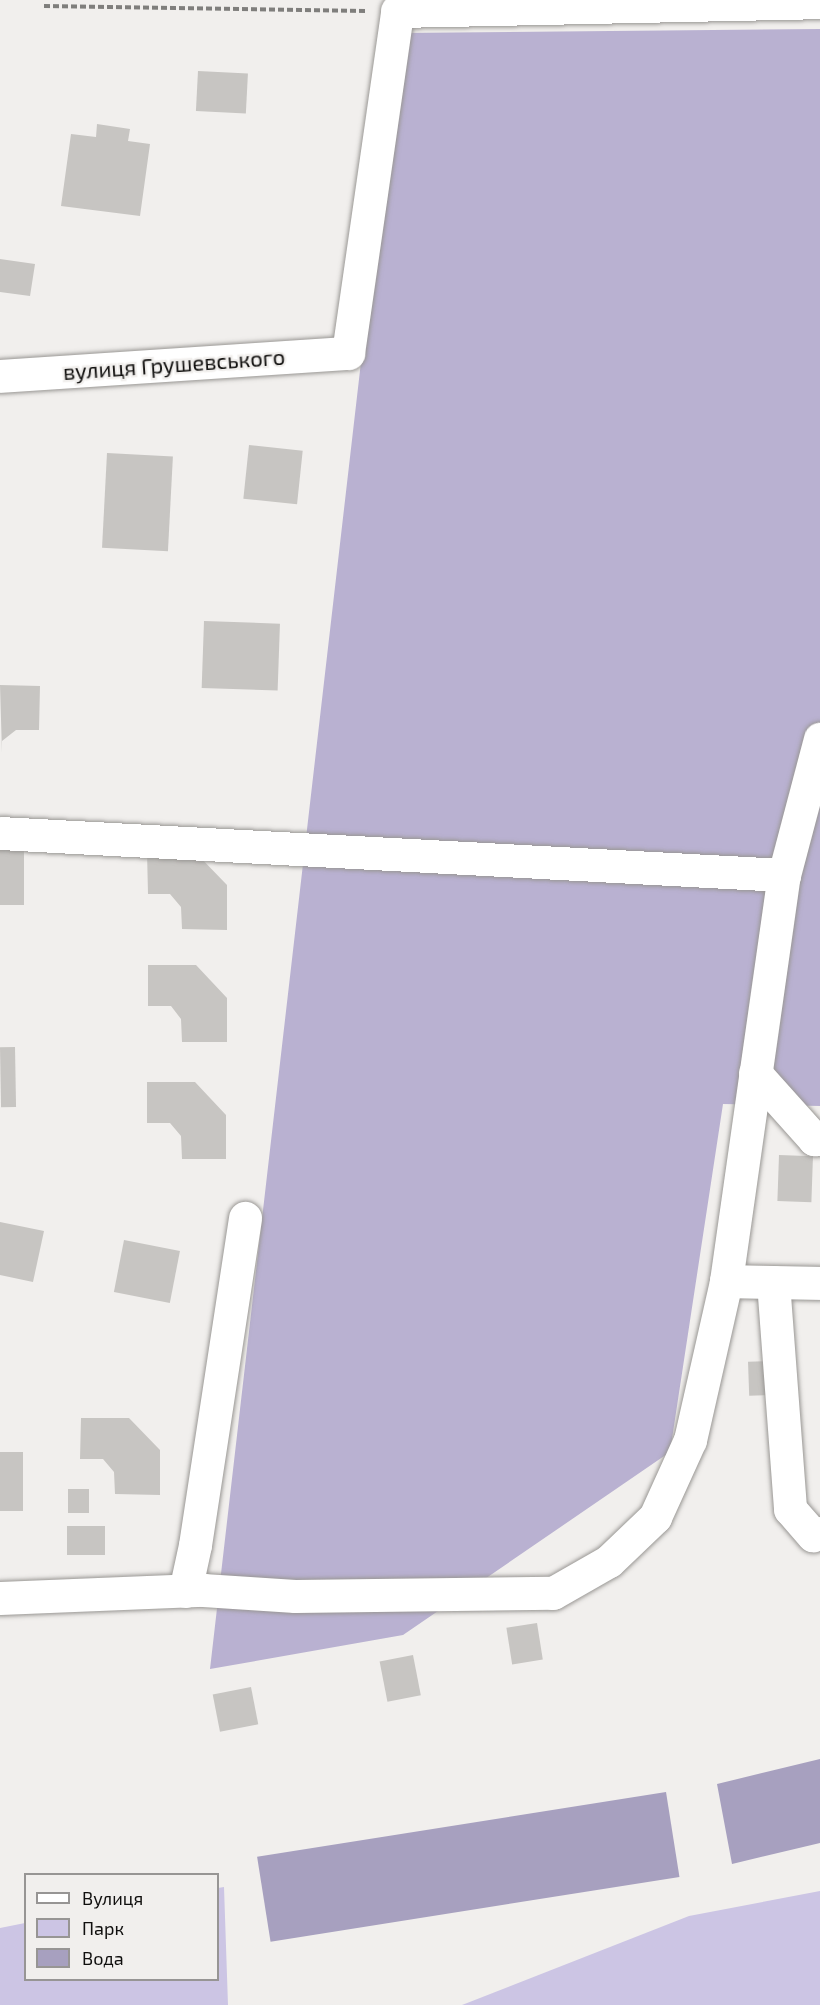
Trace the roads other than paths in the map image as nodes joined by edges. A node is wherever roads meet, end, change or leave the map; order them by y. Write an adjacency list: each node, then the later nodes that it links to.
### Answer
1 (820, 2): 2 (street, вулиця Грушевського)
2 (0, 376)
3 (820, 739): 5 (street)
4 (0, 833): 5 (street)
5 (784, 875): 6 (street)
6 (755, 1074): 7 (street); 9 (street)
7 (820, 1139)
8 (245, 1218): 13 (street)
9 (726, 1281): 10 (street); 13 (street)
10 (774, 1282): 11 (street); 12 (street)
11 (820, 1283)
12 (820, 1533)
13 (185, 1591): 14 (street)
14 (0, 1598)

